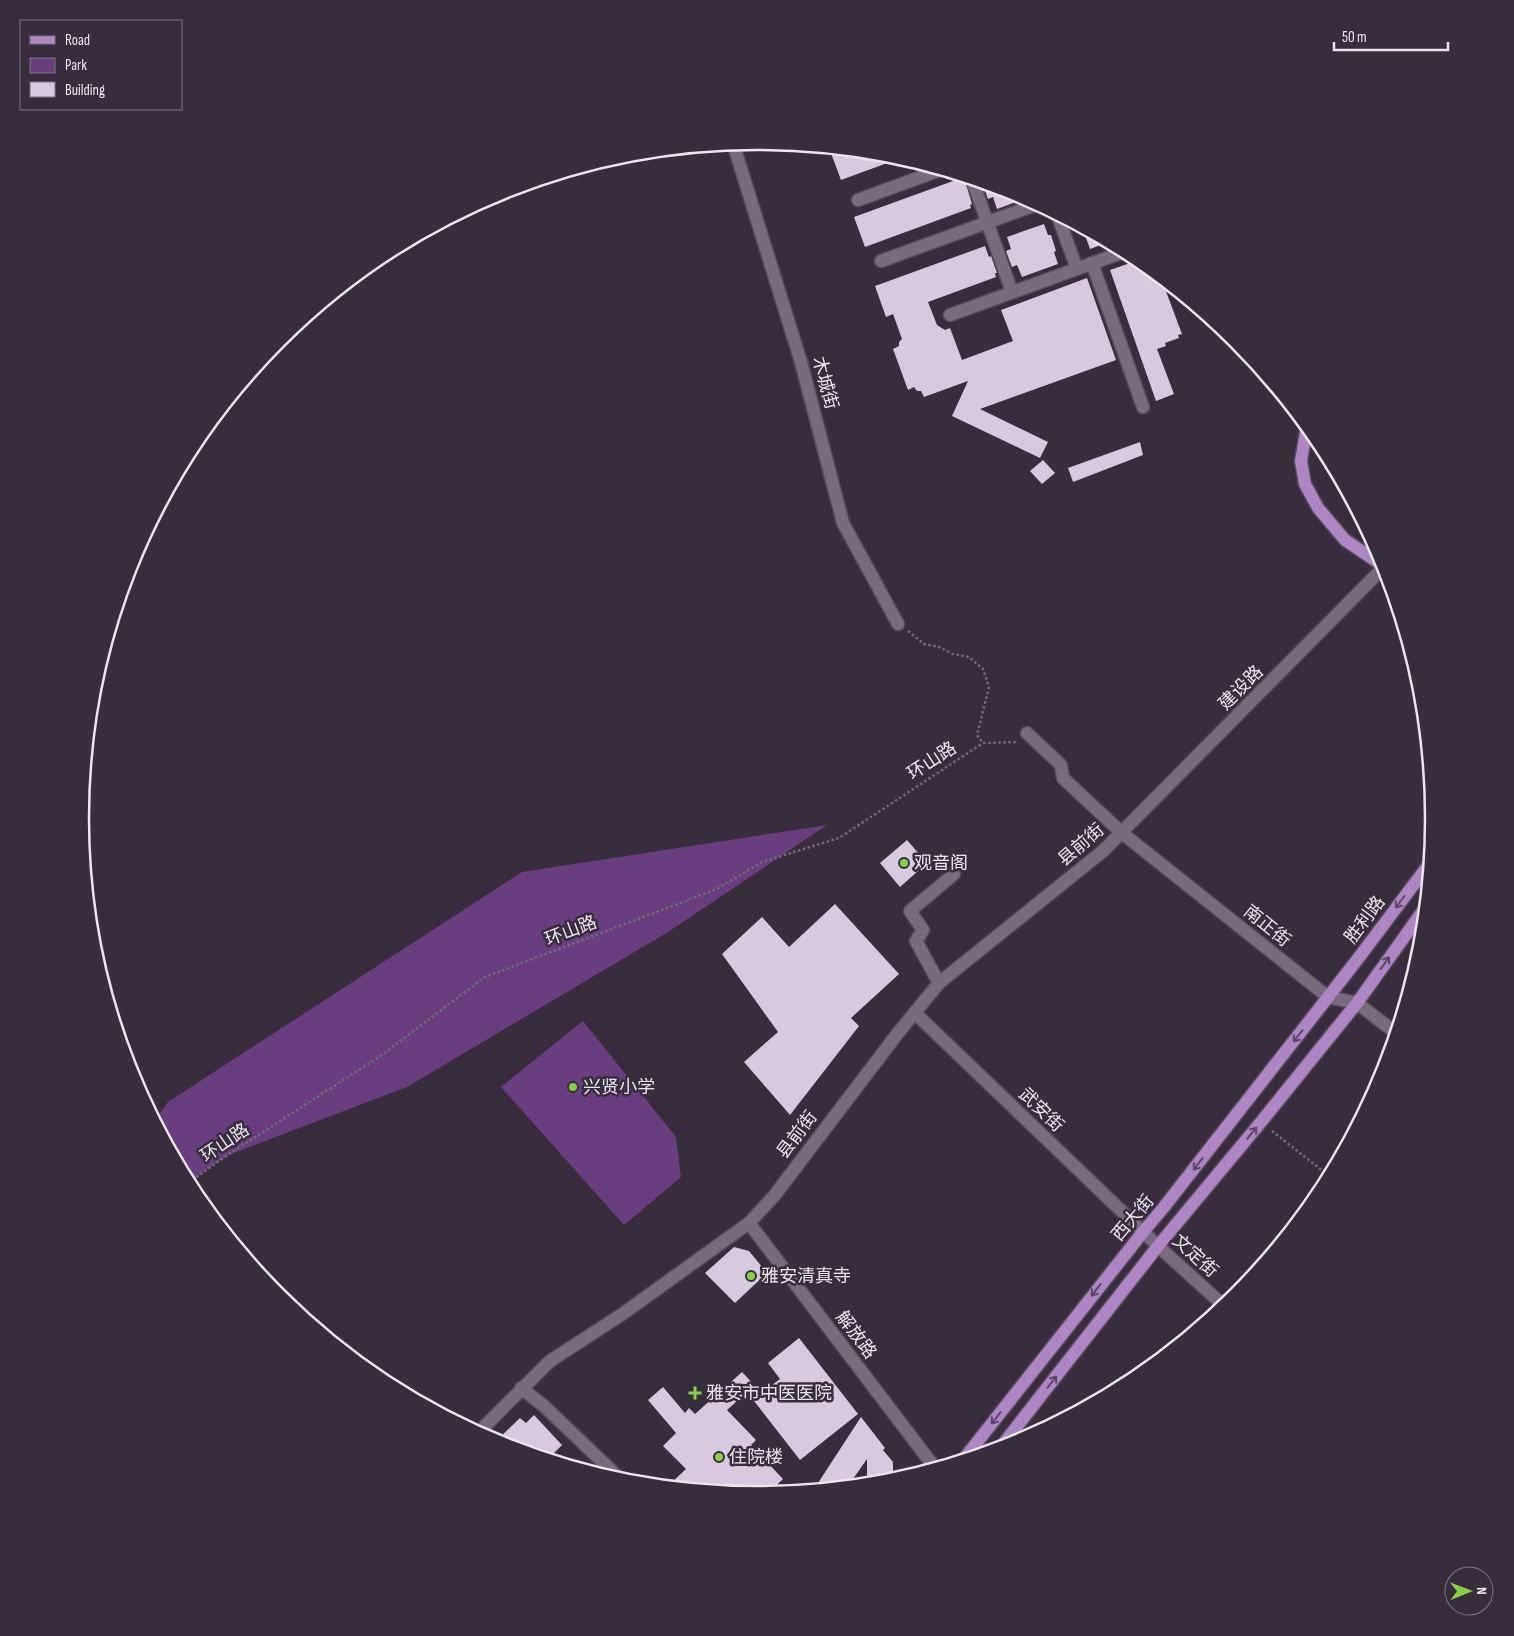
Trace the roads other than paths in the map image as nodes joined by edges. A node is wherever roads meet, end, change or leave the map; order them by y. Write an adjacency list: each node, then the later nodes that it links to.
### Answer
1 (735, 150): 18 (street, 木城街)
2 (931, 173): 4 (street)
3 (974, 186): 6 (street)
4 (858, 200)
5 (1028, 208): 6 (street)
6 (987, 222): 9 (street); 12 (street)
7 (1060, 223): 11 (street)
8 (1116, 255): 10 (street)
9 (881, 261)
10 (1092, 264): 11 (street); 14 (street)
11 (1077, 269): 12 (street)
12 (1012, 292): 13 (street)
13 (950, 315)
14 (1143, 407)
15 (1305, 436): 16 (main road)
16 (1372, 559)
17 (1379, 574): 20 (street, 建设路)
18 (898, 624)
19 (1024, 738): 20 (street, 南正街)
20 (1122, 833): 24 (street, 县前街); 25 (street, 南正街)
21 (1423, 872): 25 (main road, 胜利路, one-way to 25)
22 (954, 874): 24 (street)
23 (1417, 918): 26 (main road, one-way to 23)
24 (939, 983): 27 (street, 县前街)
25 (1328, 997): 26 (street, 南正街); 30 (main road, 西大街, one-way to 30)
26 (1357, 1003): 28 (street, 南正街); 31 (main road, 西大街, one-way to 26)
27 (915, 1013): 29 (street, 县前街); 30 (street, 武安街)
28 (1391, 1029)
29 (749, 1223): 33 (street, 县前街); 37 (street, 解放路)
30 (1143, 1232): 31 (street, 文定街); 36 (main road, 西大街, one-way to 36)
31 (1158, 1246): 32 (street, 文定街); 35 (main road, 西大街, one-way to 31)
32 (1219, 1301)
33 (522, 1388): 34 (street, 县前街); 38 (street)
34 (484, 1427)
35 (1009, 1437)
36 (970, 1452)
37 (931, 1463)
38 (609, 1469)

